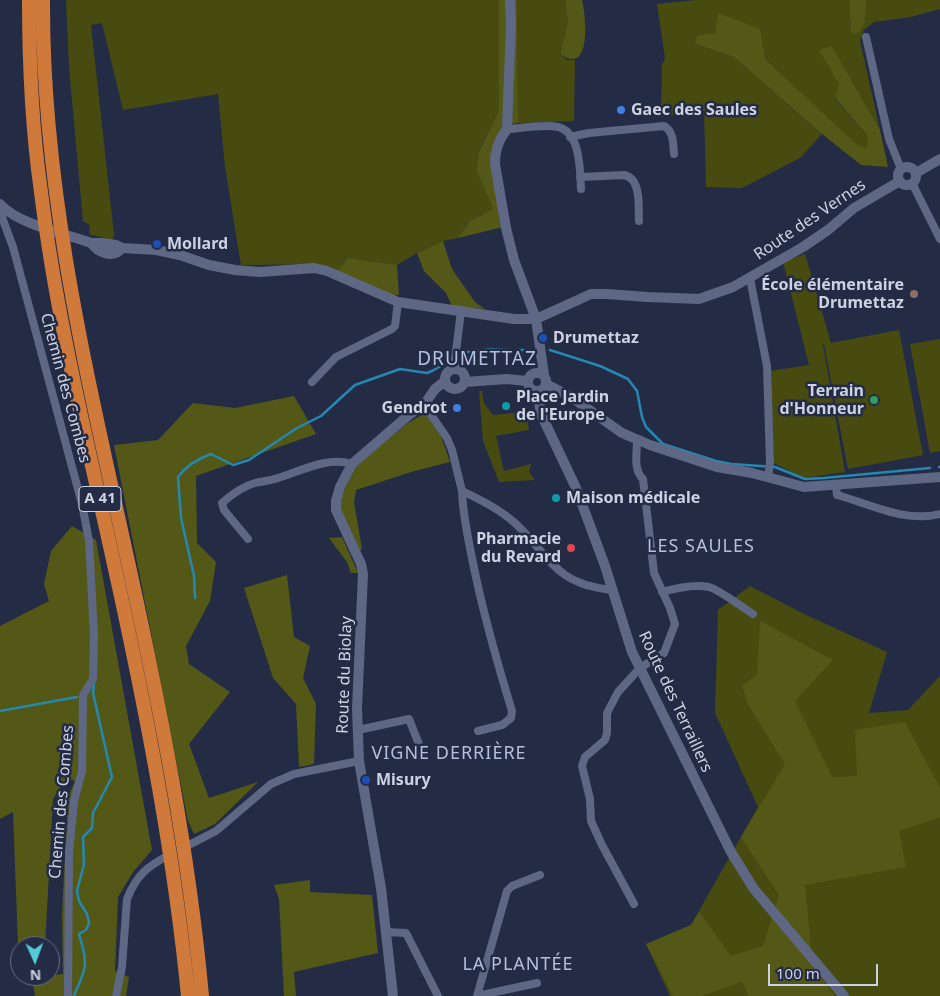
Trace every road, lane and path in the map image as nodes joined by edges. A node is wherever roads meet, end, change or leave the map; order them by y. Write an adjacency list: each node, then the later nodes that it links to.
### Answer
1 (29, 0): 50 (highway, A 41)
2 (43, 0): 51 (highway, A 41)
3 (510, 0): 5 (street)
4 (866, 37): 9 (street)
5 (507, 128): 6 (street); 21 (street, Route des Terraillers)
6 (570, 136): 7 (street); 11 (street)
7 (674, 154)
8 (940, 159): 10 (street)
9 (901, 168): 10 (street); 12 (street)
10 (916, 173): 13 (street)
11 (580, 177): 14 (street); 16 (street)
12 (900, 181): 13 (street); 18 (street, Route des Vernes)
13 (912, 183): 17 (street)
14 (581, 189)
15 (1, 205): 19 (street); 48 (street, Chemin des Combes)
16 (639, 222)
17 (940, 239)
18 (750, 278): 21 (street, Route des Vernes); 30 (street)
19 (398, 302): 20 (street); 24 (street)
20 (461, 311): 21 (street); 22 (street)
21 (536, 319): 25 (street, Route des Terraillers)
22 (454, 368): 23 (street); 26 (street)
23 (465, 380): 25 (street); 26 (street)
24 (312, 382)
25 (537, 383): 28 (street); 36 (street, Route des Terraillers)
26 (446, 384): 27 (street, Route du Biolay)
27 (427, 401): 29 (street, Route du Biolay); 33 (street)
28 (637, 440): 30 (street); 37 (street)
29 (352, 464): 35 (street); 40 (street, Route du Biolay)
30 (769, 470): 32 (street)
31 (940, 476): 32 (street)
32 (836, 485): 34 (street)
33 (462, 491): 36 (street); 41 (street)
34 (940, 514)
35 (248, 539)
36 (612, 590): 39 (street, Route des Terraillers)
37 (662, 592): 38 (street); 39 (street)
38 (753, 614)
39 (640, 668): 45 (street); 55 (street, Route des Terraillers)
40 (358, 730): 42 (street); 43 (street, Route du Biolay)
41 (478, 731)
42 (424, 757)
43 (359, 761): 46 (street, Route du Biolay); 49 (street)
44 (540, 875): 54 (street)
45 (634, 904)
46 (386, 932): 52 (street, Route du Biolay); 53 (street)
47 (537, 983): 54 (street)
48 (68, 996)
49 (116, 996)
50 (188, 996)
51 (202, 996)
52 (393, 996)
53 (438, 996)
54 (477, 996)
55 (844, 996)

